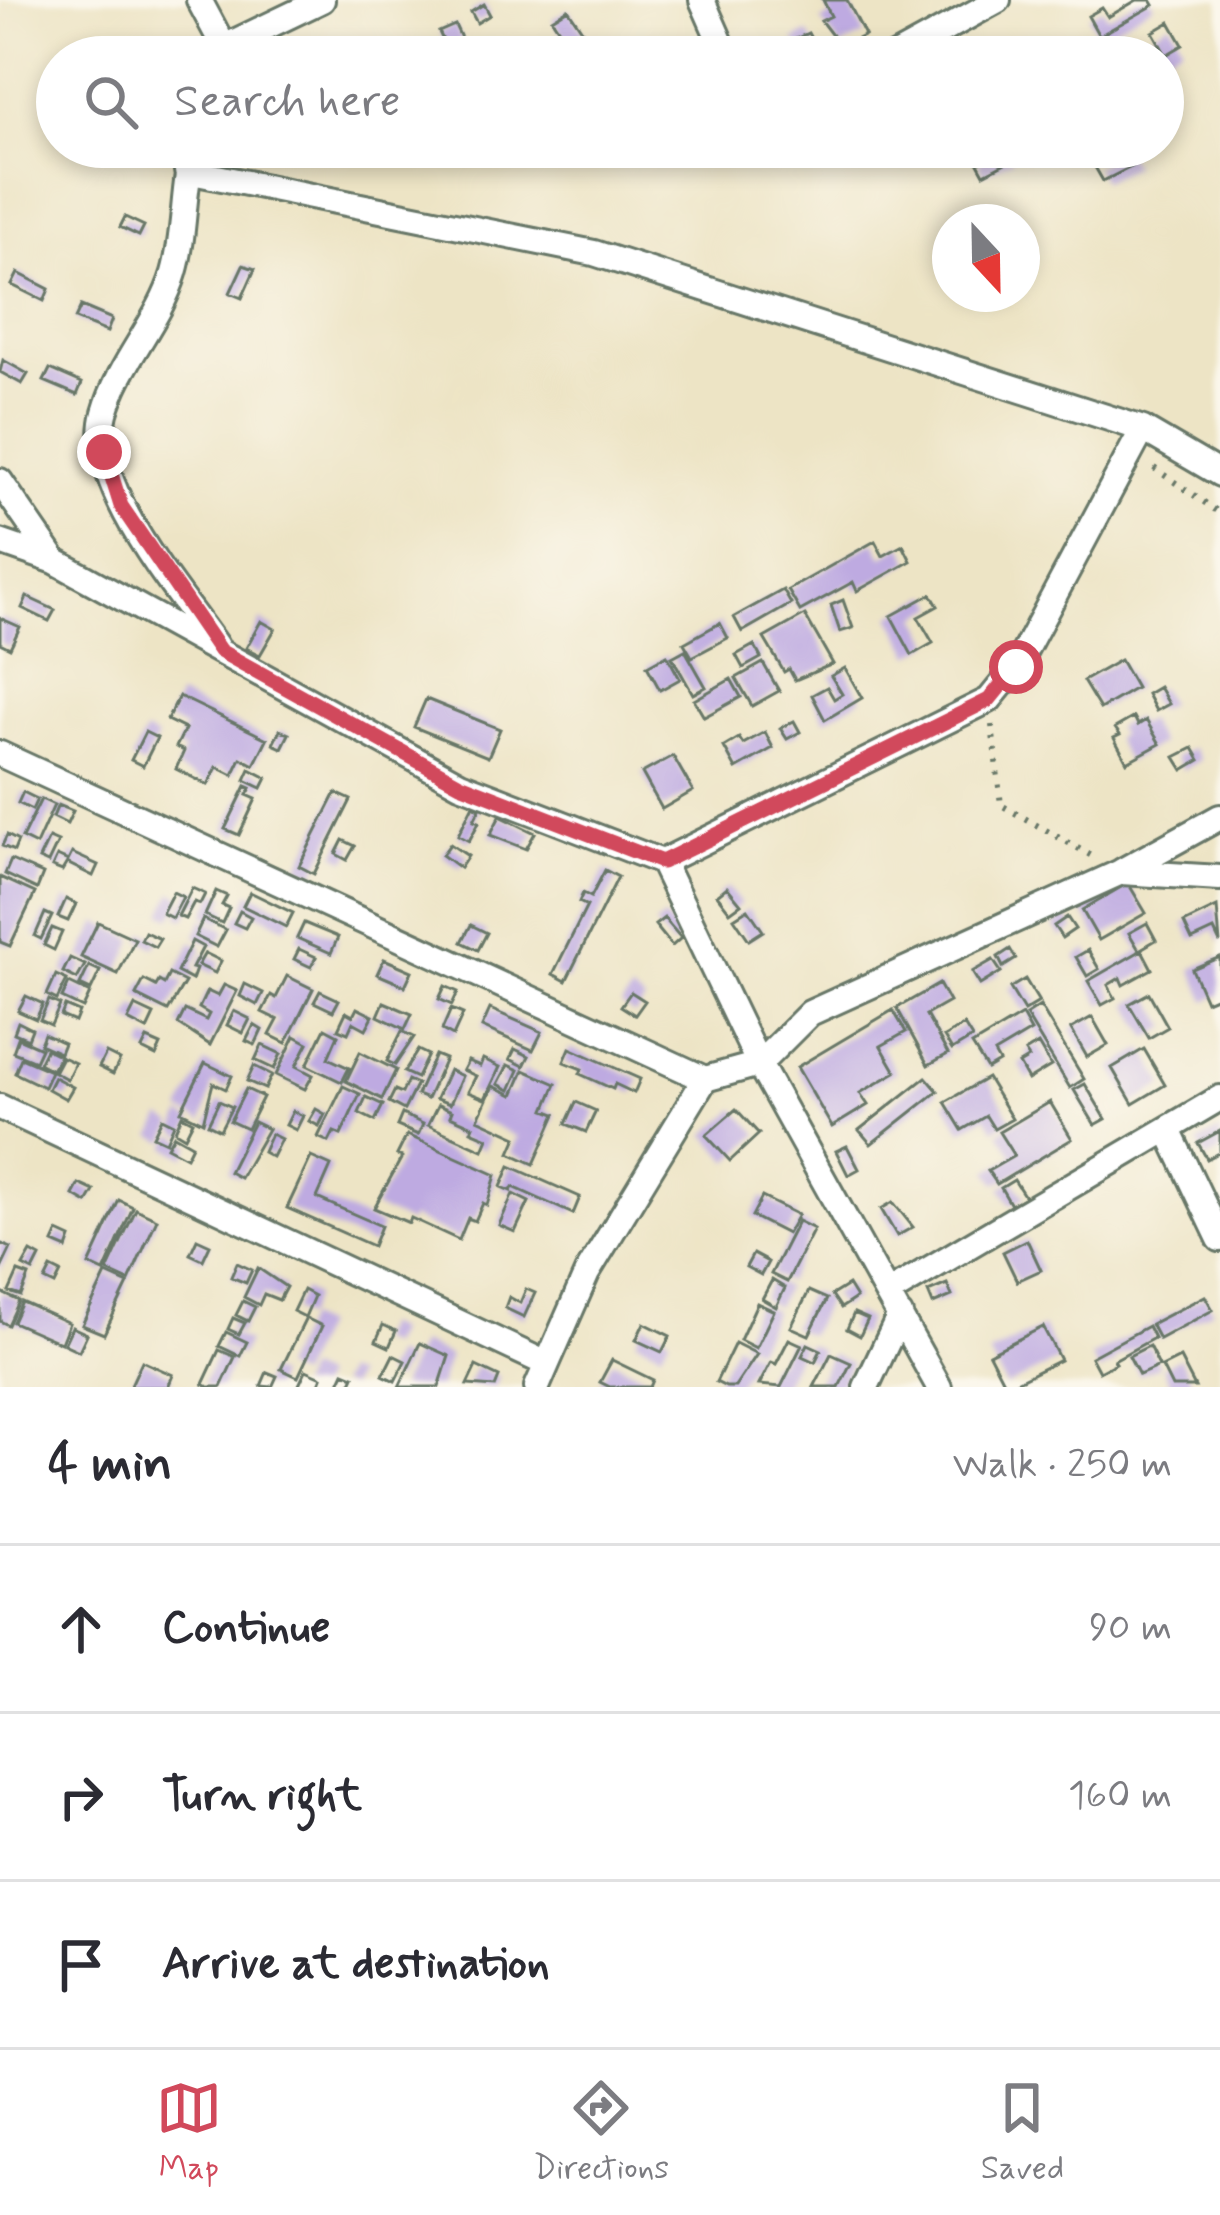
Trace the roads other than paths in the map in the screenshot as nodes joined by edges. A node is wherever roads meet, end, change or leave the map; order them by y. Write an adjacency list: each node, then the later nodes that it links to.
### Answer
1 (199, 0): 5 (street)
2 (322, 0): 6 (street)
3 (702, 0): 7 (street)
4 (998, 0): 8 (street)
5 (215, 36)
6 (253, 36)
7 (718, 36)
8 (932, 36)
9 (189, 168): 16 (street)
10 (228, 168): 11 (street)
11 (1137, 440): 12 (street); 19 (street)
12 (1220, 474)
13 (0, 481): 15 (street)
14 (0, 542): 15 (street)
15 (55, 561): 16 (street)
16 (220, 651): 19 (street)
17 (0, 754): 23 (street)
18 (1220, 818): 20 (street)
19 (662, 862): 22 (street)
20 (1121, 872): 21 (street); 22 (street)
21 (1220, 878)
22 (760, 1064): 23 (street); 28 (street)
23 (705, 1079): 29 (street)
24 (1220, 1098): 26 (street)
25 (0, 1107): 29 (street)
26 (1168, 1130): 27 (street); 28 (street)
27 (1220, 1239)
28 (894, 1304): 30 (street); 31 (street)
29 (542, 1376)
30 (866, 1387)
31 (939, 1387)

